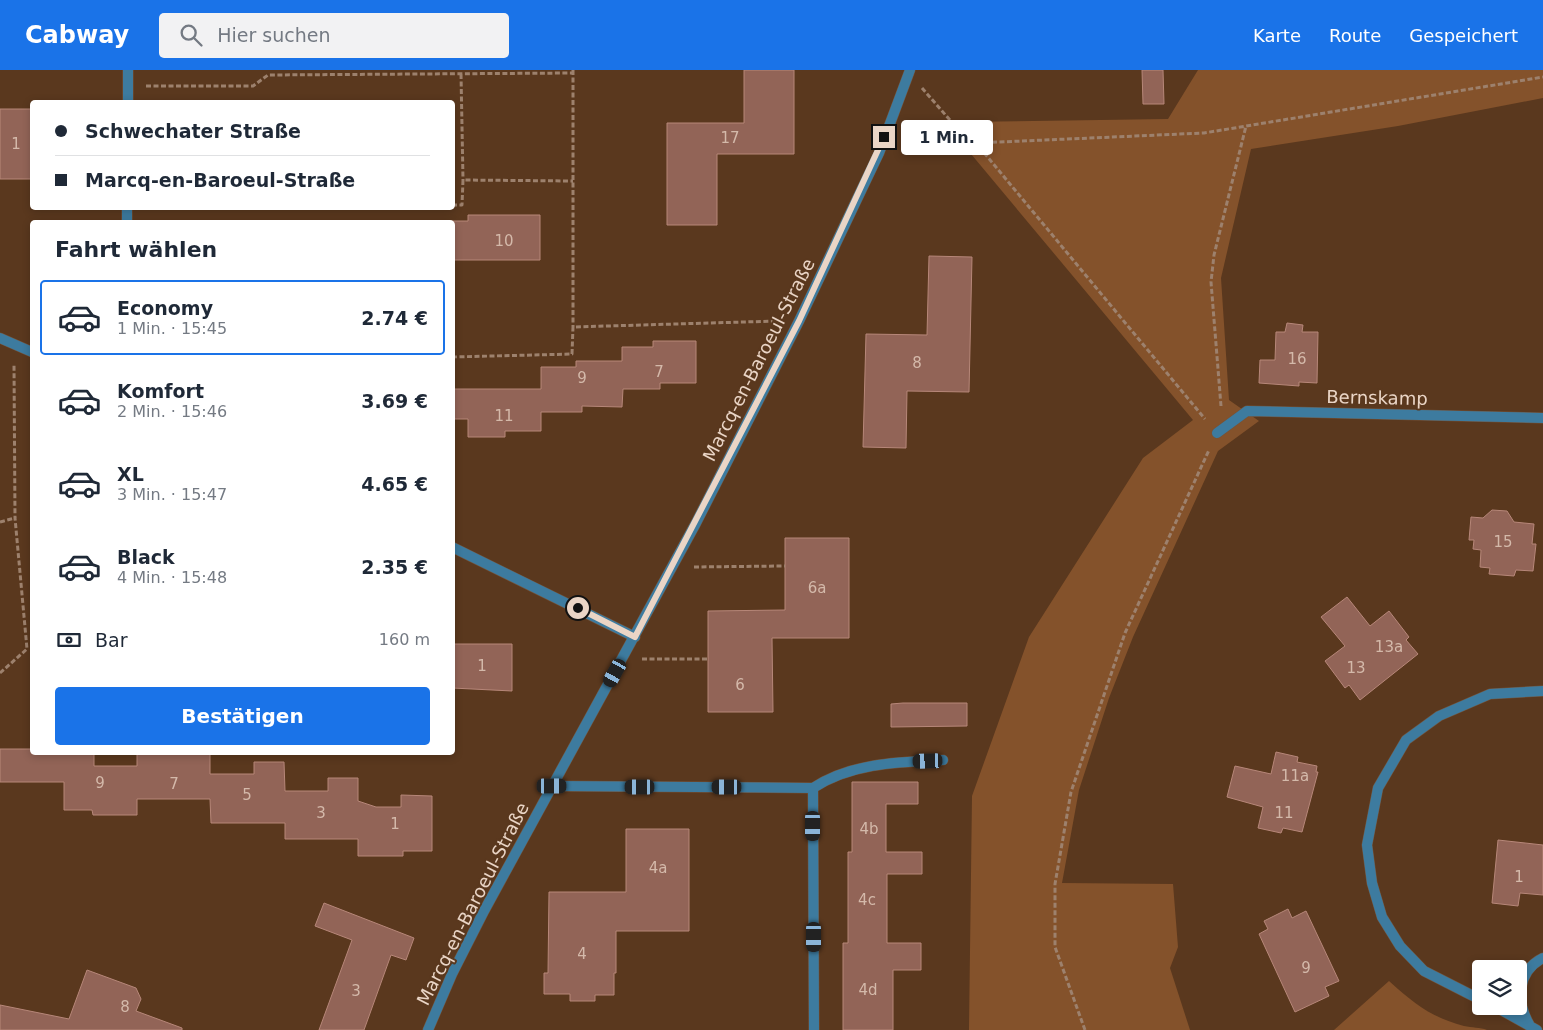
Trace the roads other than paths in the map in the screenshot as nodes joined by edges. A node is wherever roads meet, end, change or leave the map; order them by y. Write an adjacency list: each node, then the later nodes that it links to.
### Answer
1 (128, 70): 3 (street)
2 (909, 71): 9 (street, Marcq-en-Baroeul-Straße)
3 (128, 100)
4 (0, 338): 5 (street)
5 (30, 351)
6 (1543, 418): 7 (street, Bernskamp)
7 (1220, 430)
8 (455, 548): 9 (street)
9 (635, 637): 12 (street, Marcq-en-Baroeul-Straße)
10 (1543, 692): 15 (street)
11 (943, 760): 13 (street)
12 (552, 786): 13 (street); 18 (street, Marcq-en-Baroeul-Straße)
13 (813, 788): 19 (street)
14 (1543, 958): 17 (street)
15 (1472, 995)
16 (1511, 1015): 17 (street)
17 (1533, 1027)
18 (428, 1030)
19 (814, 1030)

